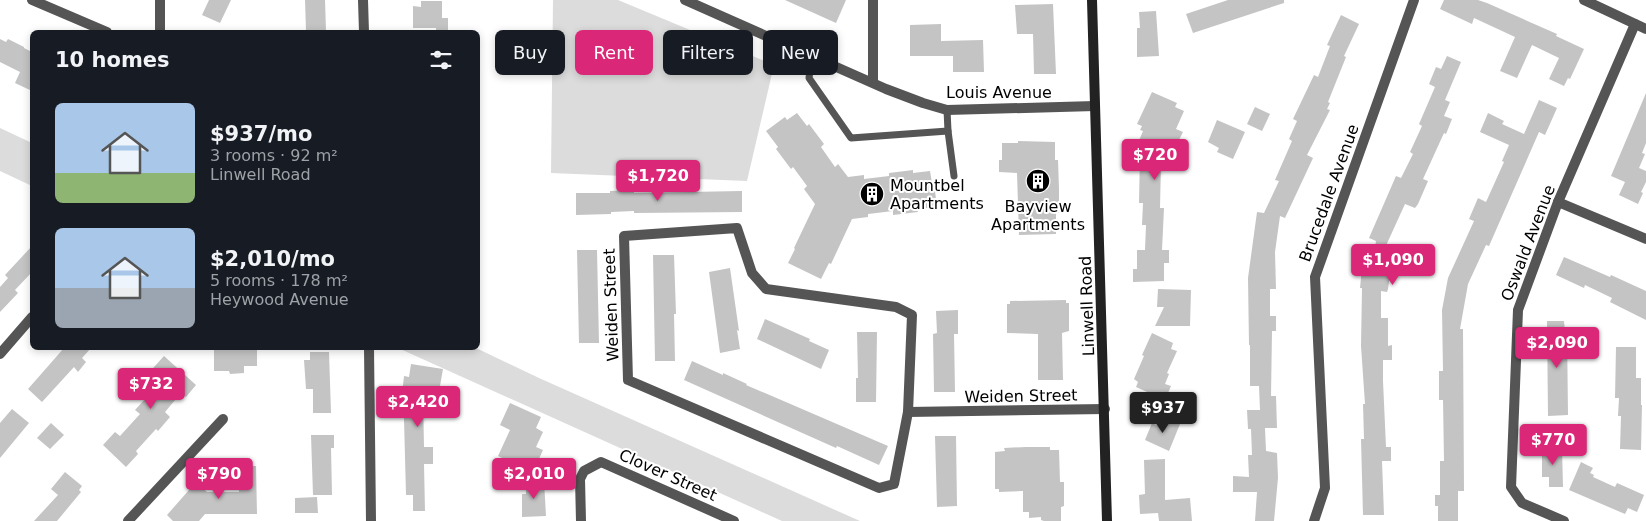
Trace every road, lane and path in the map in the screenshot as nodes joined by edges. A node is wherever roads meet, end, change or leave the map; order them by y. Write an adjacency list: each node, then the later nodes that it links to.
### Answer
1 (32, 0): 11 (street)
2 (160, 0): 12 (street)
3 (363, 0): 13 (street)
4 (685, 0): 14 (street, Louis Avenue)
5 (873, 0): 17 (street)
6 (1092, 0): 18 (main road, Linwell Road)
7 (1414, 0): 35 (street, Brucedale Avenue)
8 (1584, 0): 9 (street)
9 (1635, 24): 10 (street); 22 (street, Oswald Avenue)
10 (1646, 29)
11 (102, 30)
12 (160, 30)
13 (364, 30)
14 (763, 34)
15 (838, 67): 17 (street, Louis Avenue)
16 (809, 75): 20 (lane)
17 (873, 82): 19 (street, Louis Avenue)
18 (1095, 106): 19 (street, Louis Avenue); 27 (main road, Linwell Road)
19 (948, 110): 20 (lane)
20 (948, 131): 21 (lane)
21 (954, 176)
22 (1558, 202): 23 (street); 36 (street, Oswald Avenue)
23 (1646, 239)
24 (30, 319): 26 (street)
25 (369, 350): 31 (street)
26 (0, 354)
27 (1105, 410): 28 (street, Weiden Street); 34 (main road, Linwell Road)
28 (908, 412): 28 (street, Weiden Street)
29 (223, 420): 30 (street)
30 (128, 521)
31 (371, 521)
32 (581, 521): 33 (street, Clover Street)
33 (734, 521)
34 (1107, 521)
35 (1314, 521)
36 (1564, 521)

